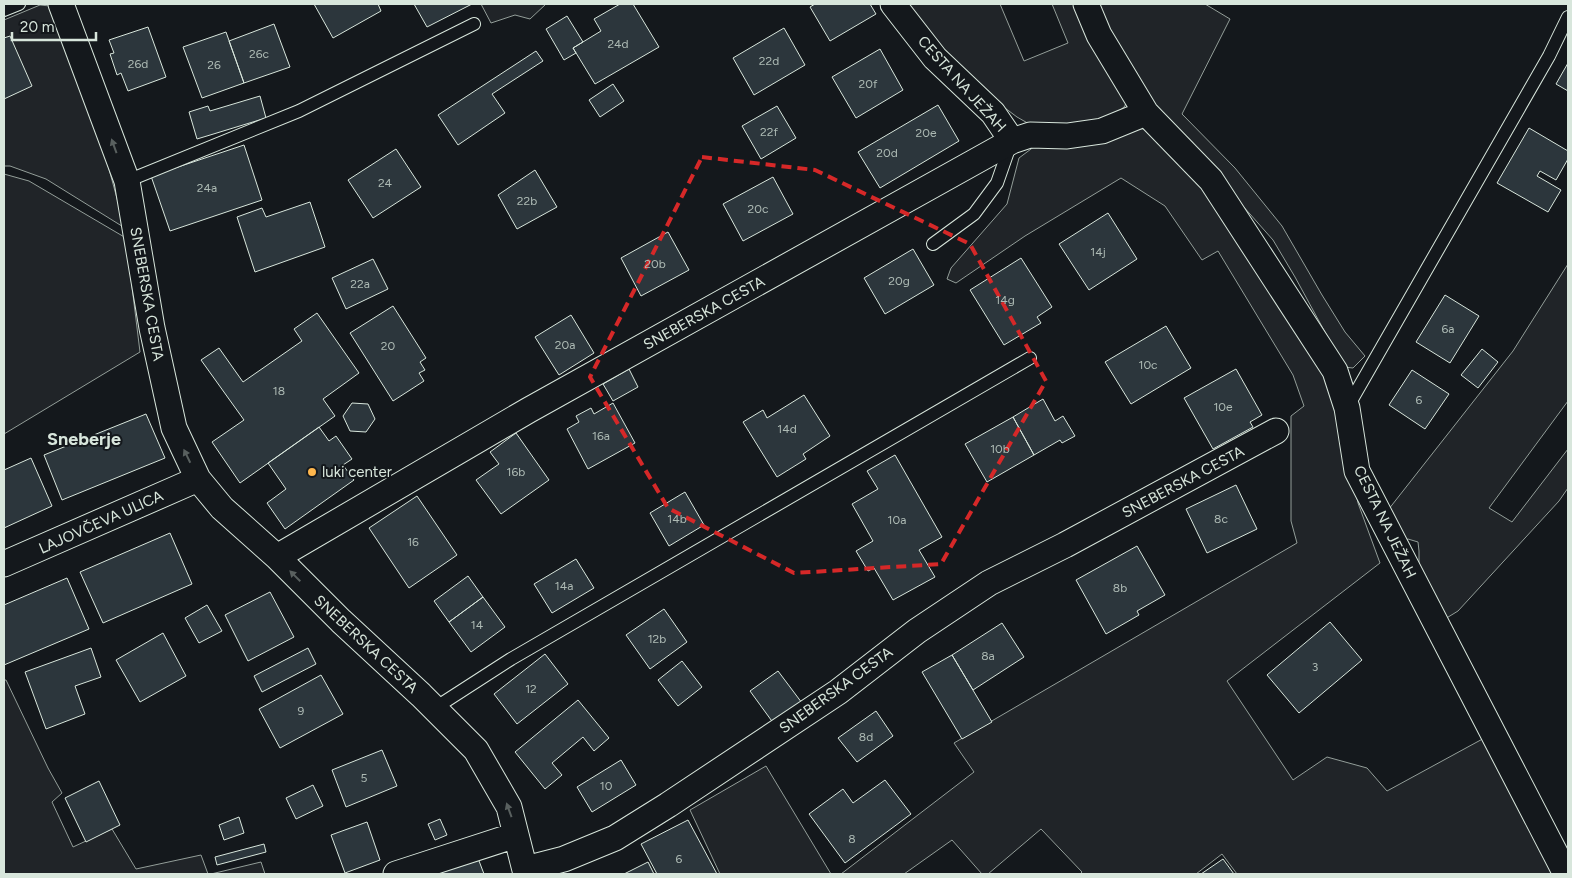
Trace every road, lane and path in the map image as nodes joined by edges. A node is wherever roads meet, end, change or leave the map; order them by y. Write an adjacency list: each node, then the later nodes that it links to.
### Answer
1 (19, 4): 5 (lane)
2 (61, 4): 10 (street, SNEBERSKA CESTA, one-way to 2)
3 (893, 4): 9 (street, CESTA NA JEŽAH)
4 (1086, 4): 8 (street, CESTA NA JEŽAH)
5 (4, 10)
6 (1568, 17): 13 (lane)
7 (474, 24): 10 (lane)
8 (1146, 113): 9 (street, SNEBERSKA CESTA); 13 (street, CESTA NA JEŽAH)
9 (1012, 140): 11 (lane); 16 (street, SNEBERSKA CESTA)
10 (127, 180): 15 (street, SNEBERSKA CESTA, one-way to 10)
11 (933, 244)
12 (1030, 358): 18 (lane)
13 (1347, 408): 22 (street, CESTA NA JEŽAH)
14 (1276, 432): 20 (street, SNEBERSKA CESTA)
15 (198, 479): 16 (street, SNEBERSKA CESTA); 17 (street, LAJOVČEVA ULICA)
16 (277, 558): 18 (street, SNEBERSKA CESTA, one-way to 16)
17 (4, 564)
18 (435, 708): 19 (street, SNEBERSKA CESTA, one-way to 18)
19 (516, 835): 20 (street, SNEBERSKA CESTA); 21 (street)
20 (525, 872)
21 (396, 874)
22 (1566, 874)

